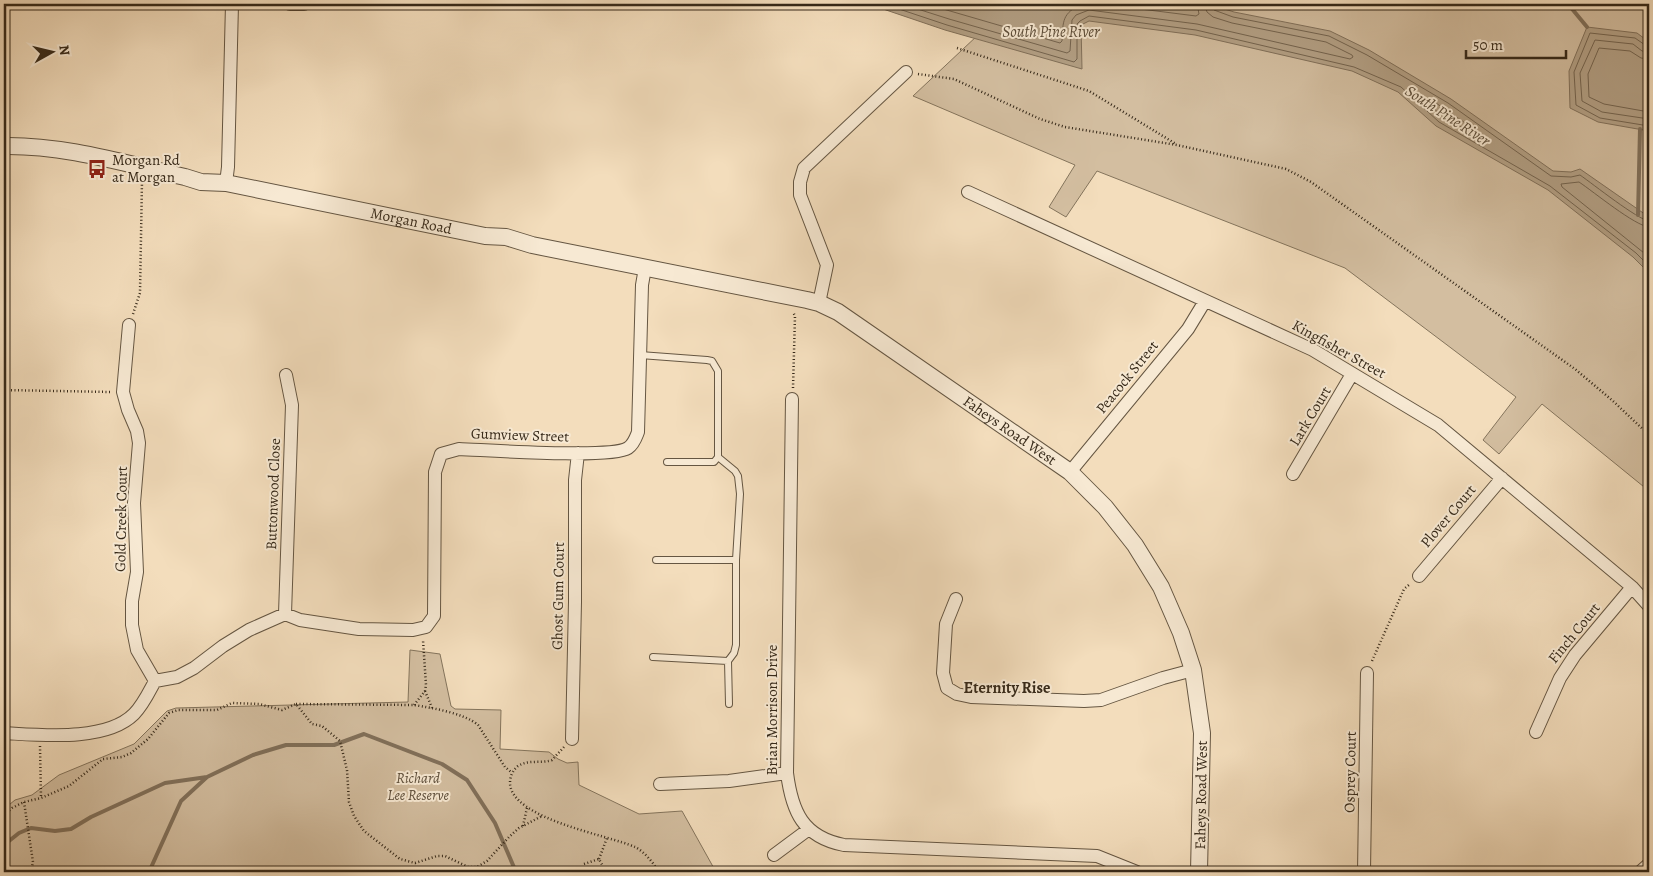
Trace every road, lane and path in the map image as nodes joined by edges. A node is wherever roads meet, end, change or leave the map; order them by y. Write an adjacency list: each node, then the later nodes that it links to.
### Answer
1 (232, 4): 9 (street)
2 (290, 4): 3 (street)
3 (304, 4)
4 (957, 48): 6 (path)
5 (906, 72): 6 (path); 13 (street)
6 (1177, 145): 22 (path)
7 (4, 146): 9 (street, Morgan Road)
8 (142, 176): 15 (path)
9 (226, 184): 11 (street, Morgan Road)
10 (968, 192): 12 (street, Kingfisher Street)
11 (645, 268): 13 (street, Morgan Road); 16 (street, Gumview Street)
12 (1205, 300): 17 (street, Kingfisher Street); 26 (street, Peacock Street)
13 (819, 303): 26 (street, Faheys Road West)
14 (792, 308): 21 (path)
15 (129, 325): 20 (street, Gold Creek Court)
16 (640, 355): 23 (street, Gumview Street); 24 (lane)
17 (1352, 374): 27 (street, Lark Court); 28 (street, Kingfisher Street)
18 (286, 375): 35 (street, Buttonwood Close)
19 (4, 390): 20 (path)
20 (123, 392): 41 (street, Gold Creek Court)
21 (792, 399): 52 (street, Brian Morrison Drive)
22 (1649, 435)
23 (578, 453): 36 (street, Gumview Street); 50 (street, Ghost Gum Court)
24 (718, 457): 25 (lane); 30 (lane)
25 (667, 462)
26 (1070, 472): 39 (street, Faheys Road West)
27 (1293, 474)
28 (1502, 478): 31 (street, Plover Court); 32 (street, Kingfisher Street)
29 (656, 560): 30 (lane)
30 (736, 560): 38 (lane)
31 (1419, 576): 40 (path)
32 (1632, 587): 34 (street, Kingfisher Street); 47 (street, Finch Court)
33 (956, 599): 39 (street)
34 (1649, 606)
35 (285, 614): 36 (street); 41 (street)
36 (421, 629): 42 (path)
37 (653, 657): 38 (lane)
38 (728, 661): 44 (lane)
39 (1193, 670): 70 (street, Faheys Road West)
40 (1367, 673): 71 (street, Osprey Court)
41 (155, 681): 49 (street)
42 (425, 692): 45 (path); 46 (path)
43 (296, 704): 45 (path); 54 (path); 59 (path)
44 (729, 704)
45 (414, 705): 46 (path)
46 (432, 708): 51 (path)
47 (1536, 732)
48 (4, 733): 49 (street)
49 (38, 735): 54 (path)
50 (572, 739): 51 (path)
51 (512, 773): 56 (path)
52 (787, 774): 53 (street); 60 (street, Brian Morrison Drive)
53 (660, 784)
54 (41, 798): 55 (path)
55 (24, 802): 57 (path); 66 (path)
56 (528, 808): 58 (path); 59 (path)
57 (4, 815)
58 (542, 816): 59 (path); 61 (path)
59 (523, 826)
60 (809, 829): 62 (street); 69 (street, Brian Morrison Drive)
61 (607, 838): 63 (path); 68 (path)
62 (774, 855)
63 (599, 859): 64 (path); 67 (path)
64 (584, 864)
65 (1649, 864): 72 (street)
66 (31, 872)
67 (606, 872)
68 (659, 872)
69 (1137, 872)
70 (1199, 872)
71 (1364, 872)
72 (1640, 872)

